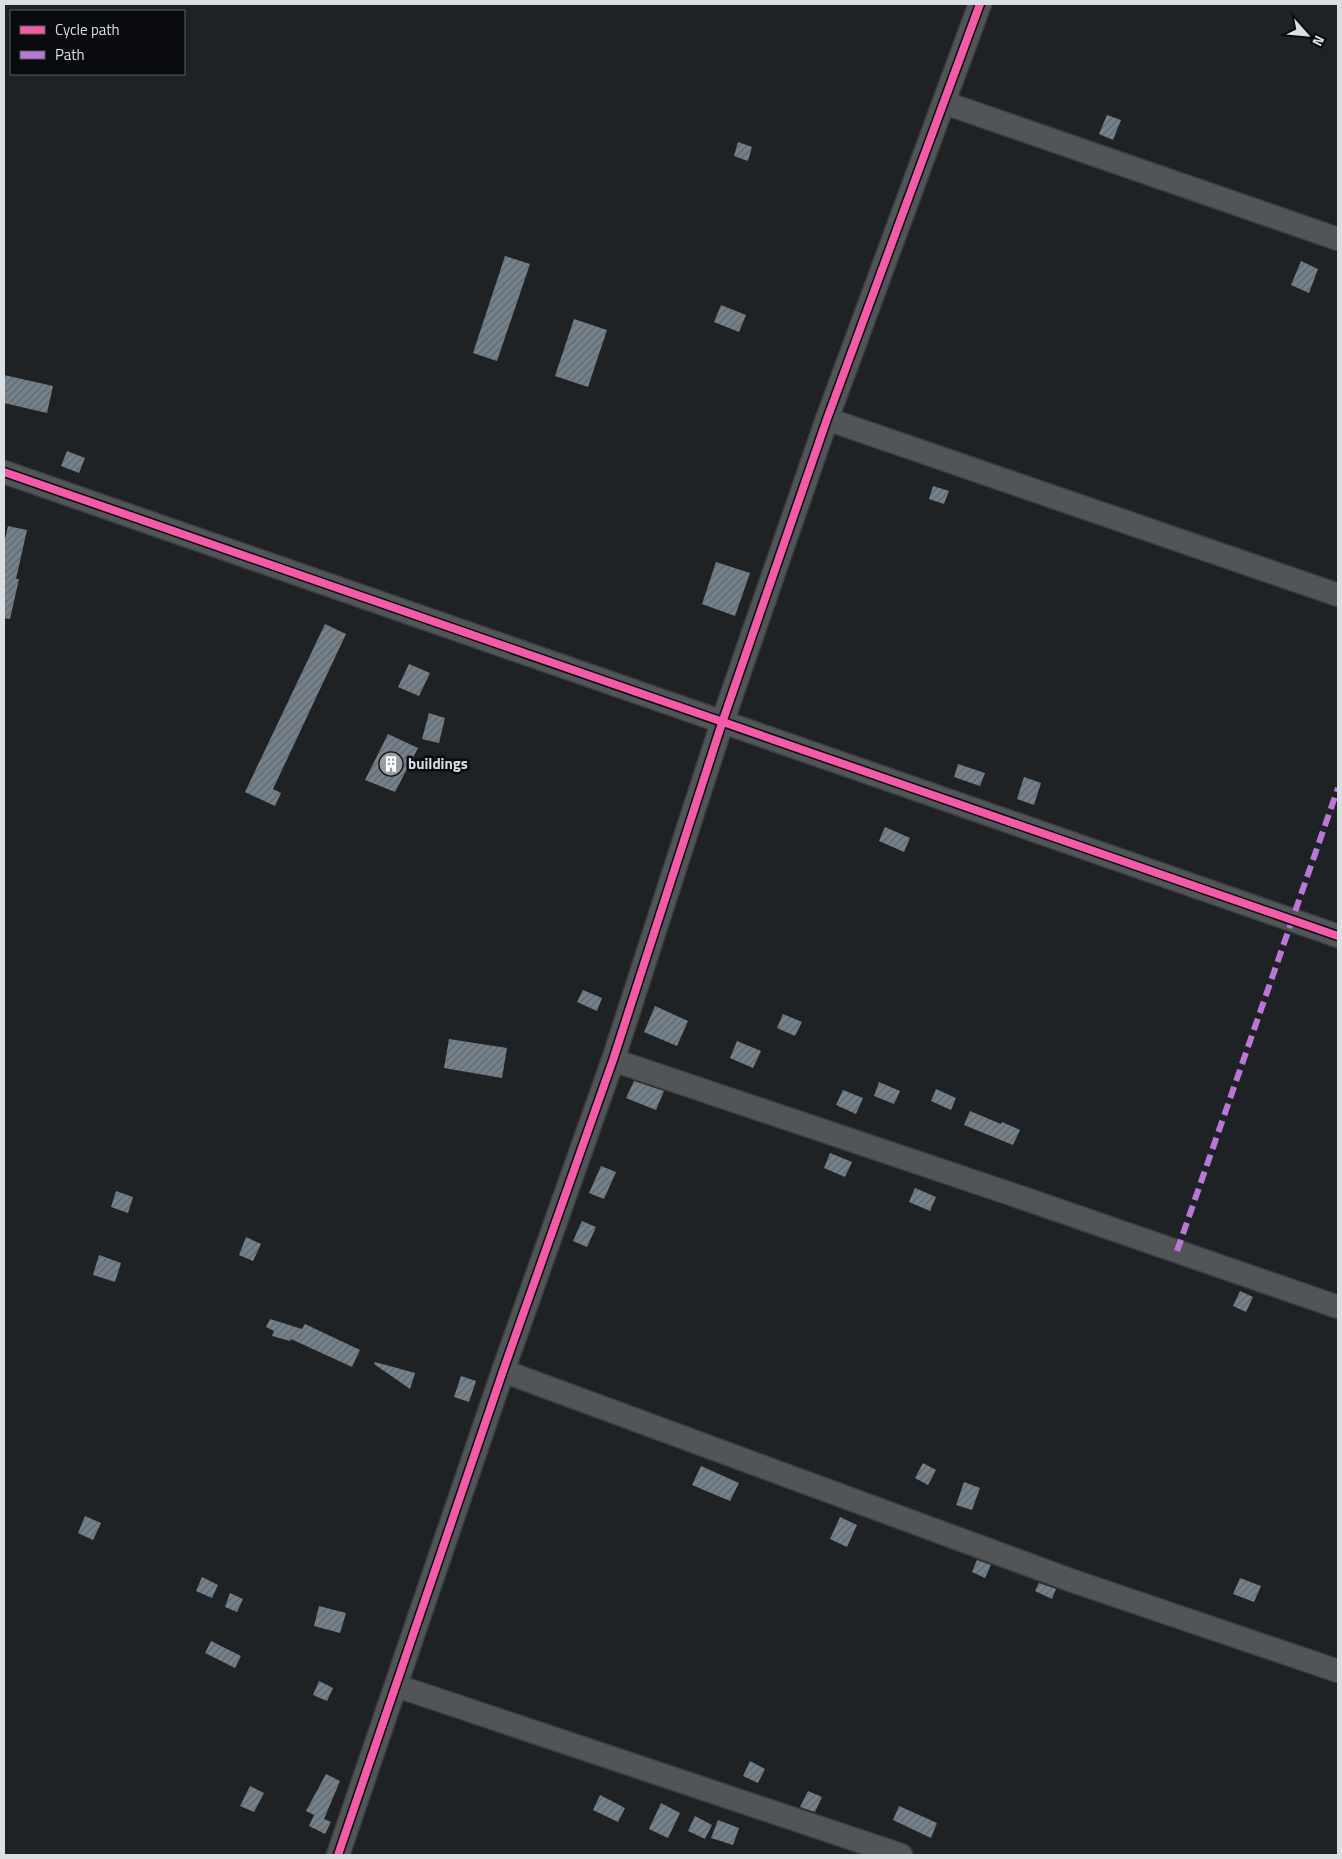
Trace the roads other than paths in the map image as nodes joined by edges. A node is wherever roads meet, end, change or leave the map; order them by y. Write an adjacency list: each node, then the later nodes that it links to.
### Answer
1 (980, 4): 2 (street)
2 (945, 103): 3 (street); 4 (street)
3 (1338, 239)
4 (827, 419): 6 (street); 7 (street)
5 (4, 472): 7 (street)
6 (1338, 595)
7 (722, 723): 8 (street); 9 (street)
8 (1338, 936)
9 (613, 1060): 10 (street); 11 (street)
10 (1338, 1307)
11 (503, 1371): 12 (street); 13 (street)
12 (1338, 1672)
13 (396, 1686): 14 (street); 15 (street)
14 (338, 1855)
15 (901, 1855)

